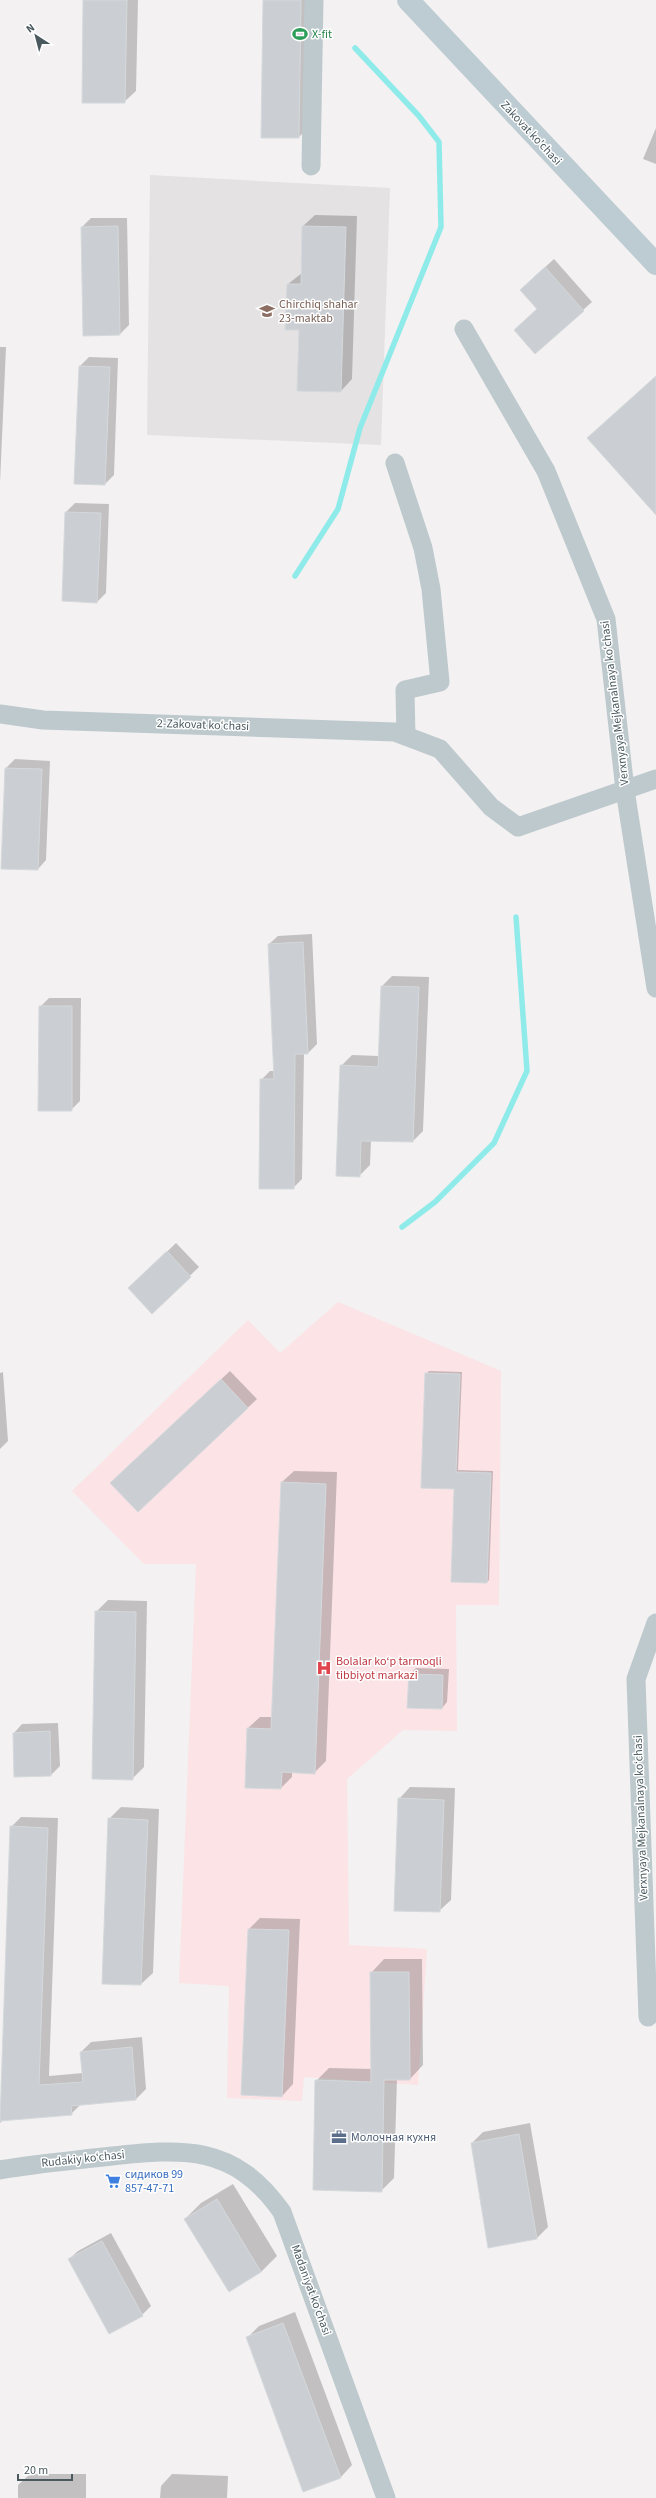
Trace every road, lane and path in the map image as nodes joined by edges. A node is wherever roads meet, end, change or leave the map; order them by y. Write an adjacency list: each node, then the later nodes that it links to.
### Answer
1 (314, 0): 3 (street)
2 (408, 0): 4 (main road, Zakovat ko'chasi)
3 (310, 166)
4 (656, 264)
5 (464, 329): 10 (street, Verxnyaya Mejkanalnaya ko‘chasi)
6 (395, 462): 8 (street)
7 (0, 714): 8 (street, 2-Zakovat ko‘chasi)
8 (406, 736): 10 (street, 2-Zakovat ko‘chasi)
9 (656, 779): 10 (street, 2-Zakovat ko‘chasi)
10 (625, 790): 11 (street, Verxnyaya Mejkanalnaya ko‘chasi)
11 (656, 988)
12 (656, 1623): 13 (street, Verxnyaya Mejkanalnaya ko‘chasi)
13 (648, 2017)
14 (167, 2150): 15 (street, Rudakiy ko‘chasi); 16 (street, Madaniyat ko‘chasi)
15 (0, 2170)
16 (386, 2498)

